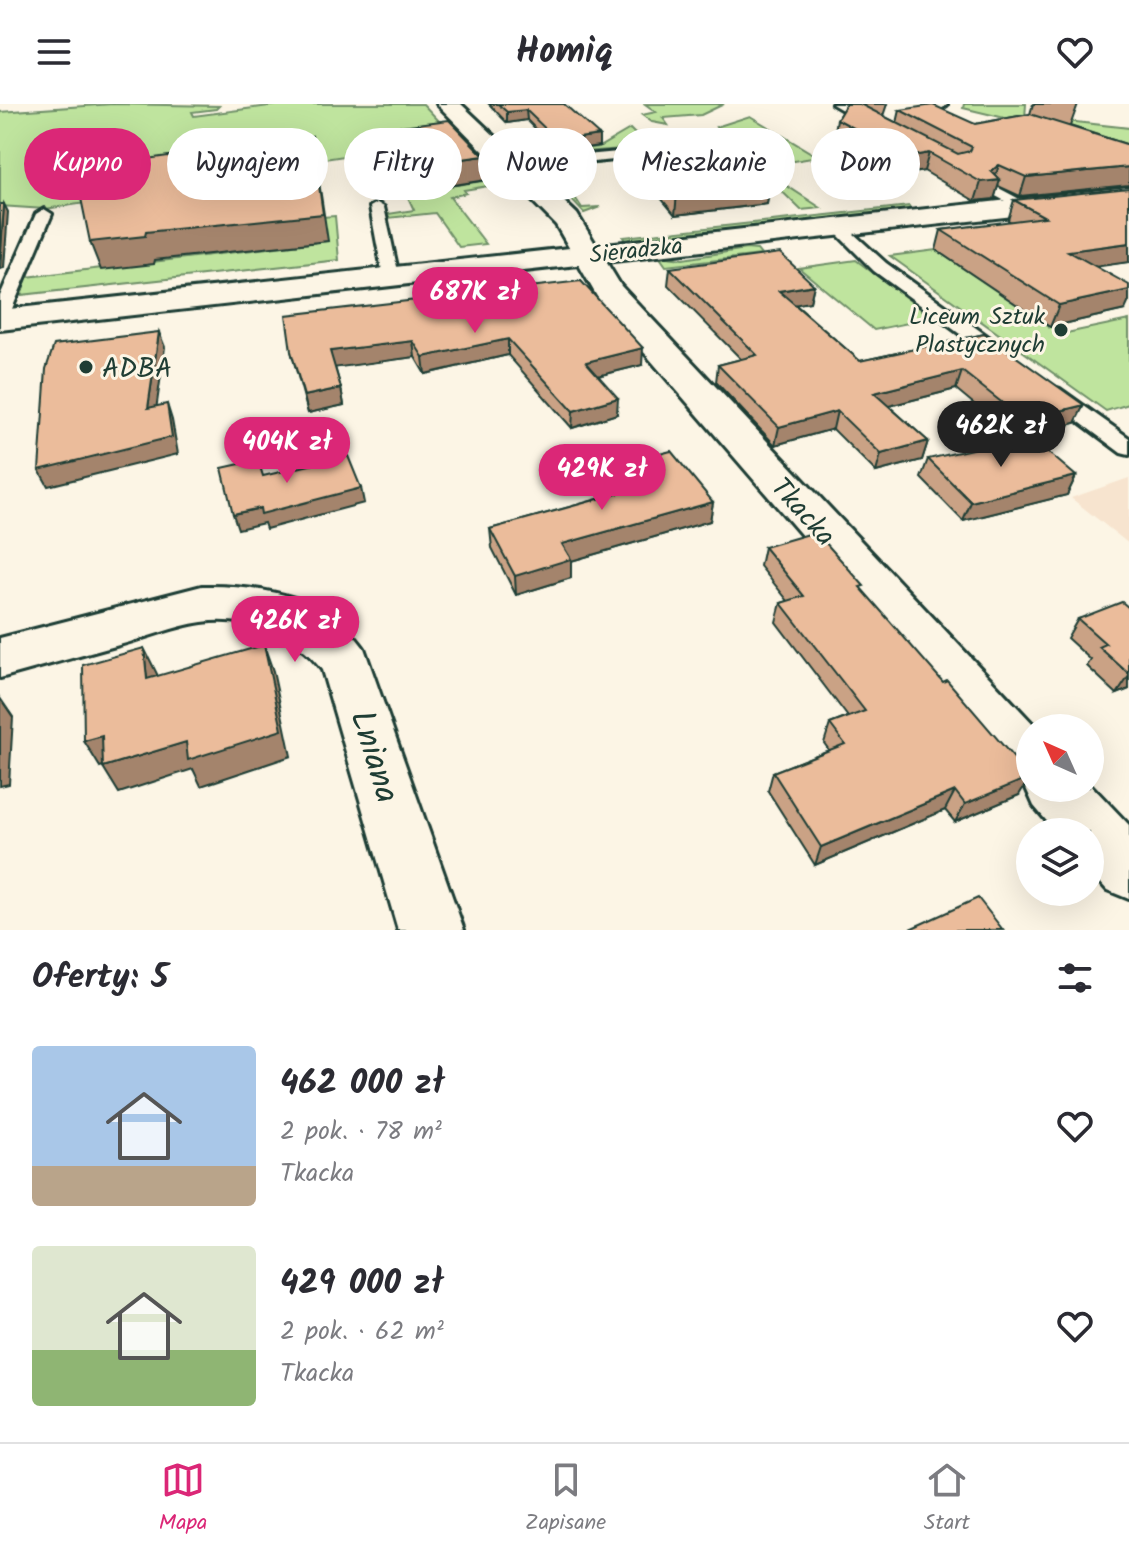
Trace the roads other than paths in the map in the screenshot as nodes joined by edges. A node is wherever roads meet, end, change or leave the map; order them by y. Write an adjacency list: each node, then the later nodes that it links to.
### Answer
1 (448, 104): 4 (street, Tkacka)
2 (838, 104): 3 (lane)
3 (883, 128)
4 (478, 134)
5 (995, 190): 8 (lane)
6 (1123, 199): 8 (street, Sieradzka)
7 (546, 200): 12 (street, Tkacka)
8 (1022, 206): 11 (street, Sieradzka)
9 (377, 207): 13 (lane)
10 (44, 214): 14 (lane)
11 (838, 227): 12 (street, Sieradzka); 15 (lane)
12 (588, 255): 13 (street, Sieradzka); 19 (street, Tkacka)
13 (391, 276): 14 (street, Sieradzka)
14 (0, 318)
15 (1016, 366)
16 (1041, 384): 17 (lane)
17 (1129, 448)
18 (0, 658): 22 (street, Lniana)
19 (1016, 744)
20 (1068, 802): 21 (street)
21 (1129, 869)
22 (431, 930)

